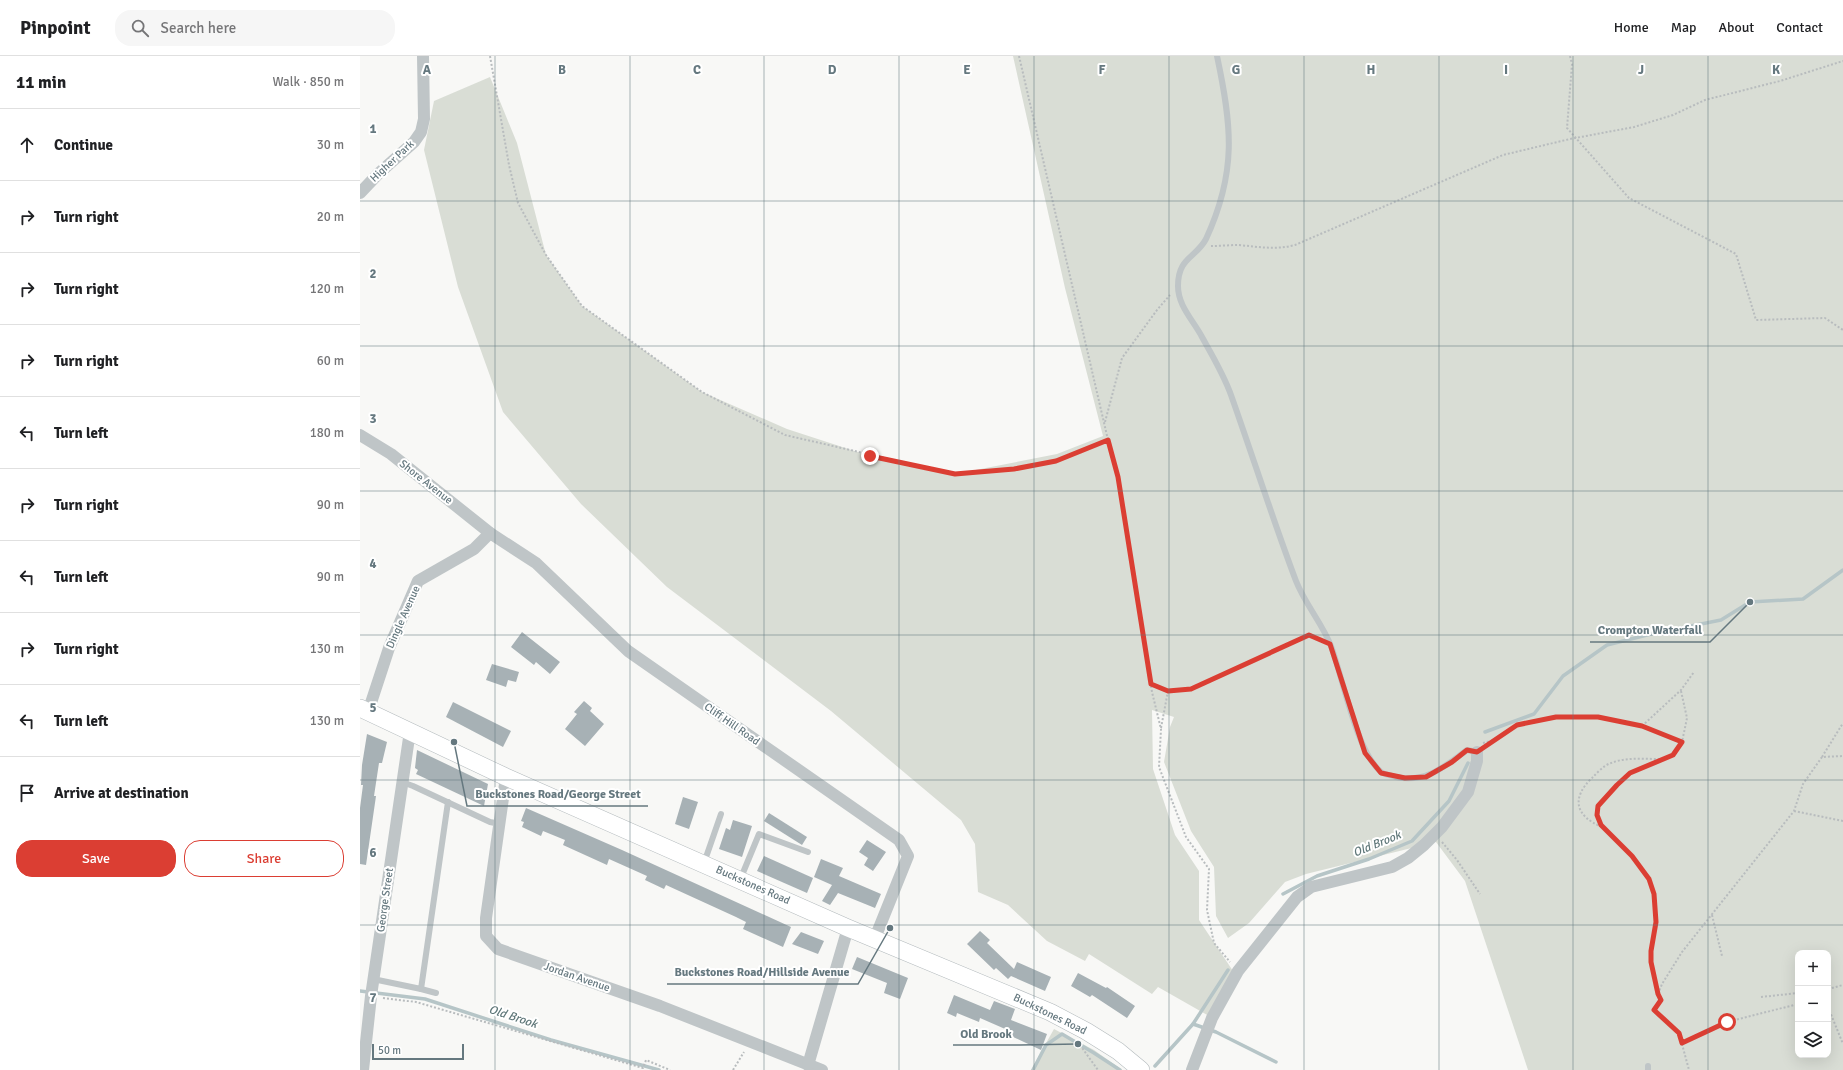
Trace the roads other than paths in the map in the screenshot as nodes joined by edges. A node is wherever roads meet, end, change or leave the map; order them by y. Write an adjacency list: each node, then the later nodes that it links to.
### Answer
1 (423, 56): 3 (street, Higher Park)
2 (1216, 56): 8 (lane)
3 (360, 193)
4 (360, 435): 5 (street, Shore Avenue)
5 (490, 533): 6 (street, Dingle Avenue); 18 (street, Cliff Hill Road)
6 (364, 710): 7 (main road, Buckstones Road)
7 (410, 731): 9 (main road, Buckstones Road); 10 (street, George Street)
8 (1477, 752): 26 (street)
9 (506, 777): 13 (street, Jordan Avenue); 15 (main road, Buckstones Road)
10 (402, 782): 11 (lane); 19 (street, George Street)
11 (448, 802): 13 (lane); 20 (lane)
12 (722, 814): 15 (lane)
13 (500, 824): 22 (street, Jordan Avenue)
14 (808, 852): 16 (lane)
15 (704, 864): 16 (main road, Buckstones Road)
16 (740, 880): 17 (main road, Buckstones Road)
17 (848, 928): 18 (main road, Buckstones Road); 22 (street)
18 (875, 938): 25 (main road, Buckstones Road)
19 (373, 980): 20 (lane); 23 (street, George Street)
20 (421, 989): 21 (lane)
21 (436, 993)
22 (808, 1065): 24 (street, Jordan Avenue)
23 (363, 1070)
24 (822, 1070)
25 (1141, 1070)
26 (1192, 1070)

